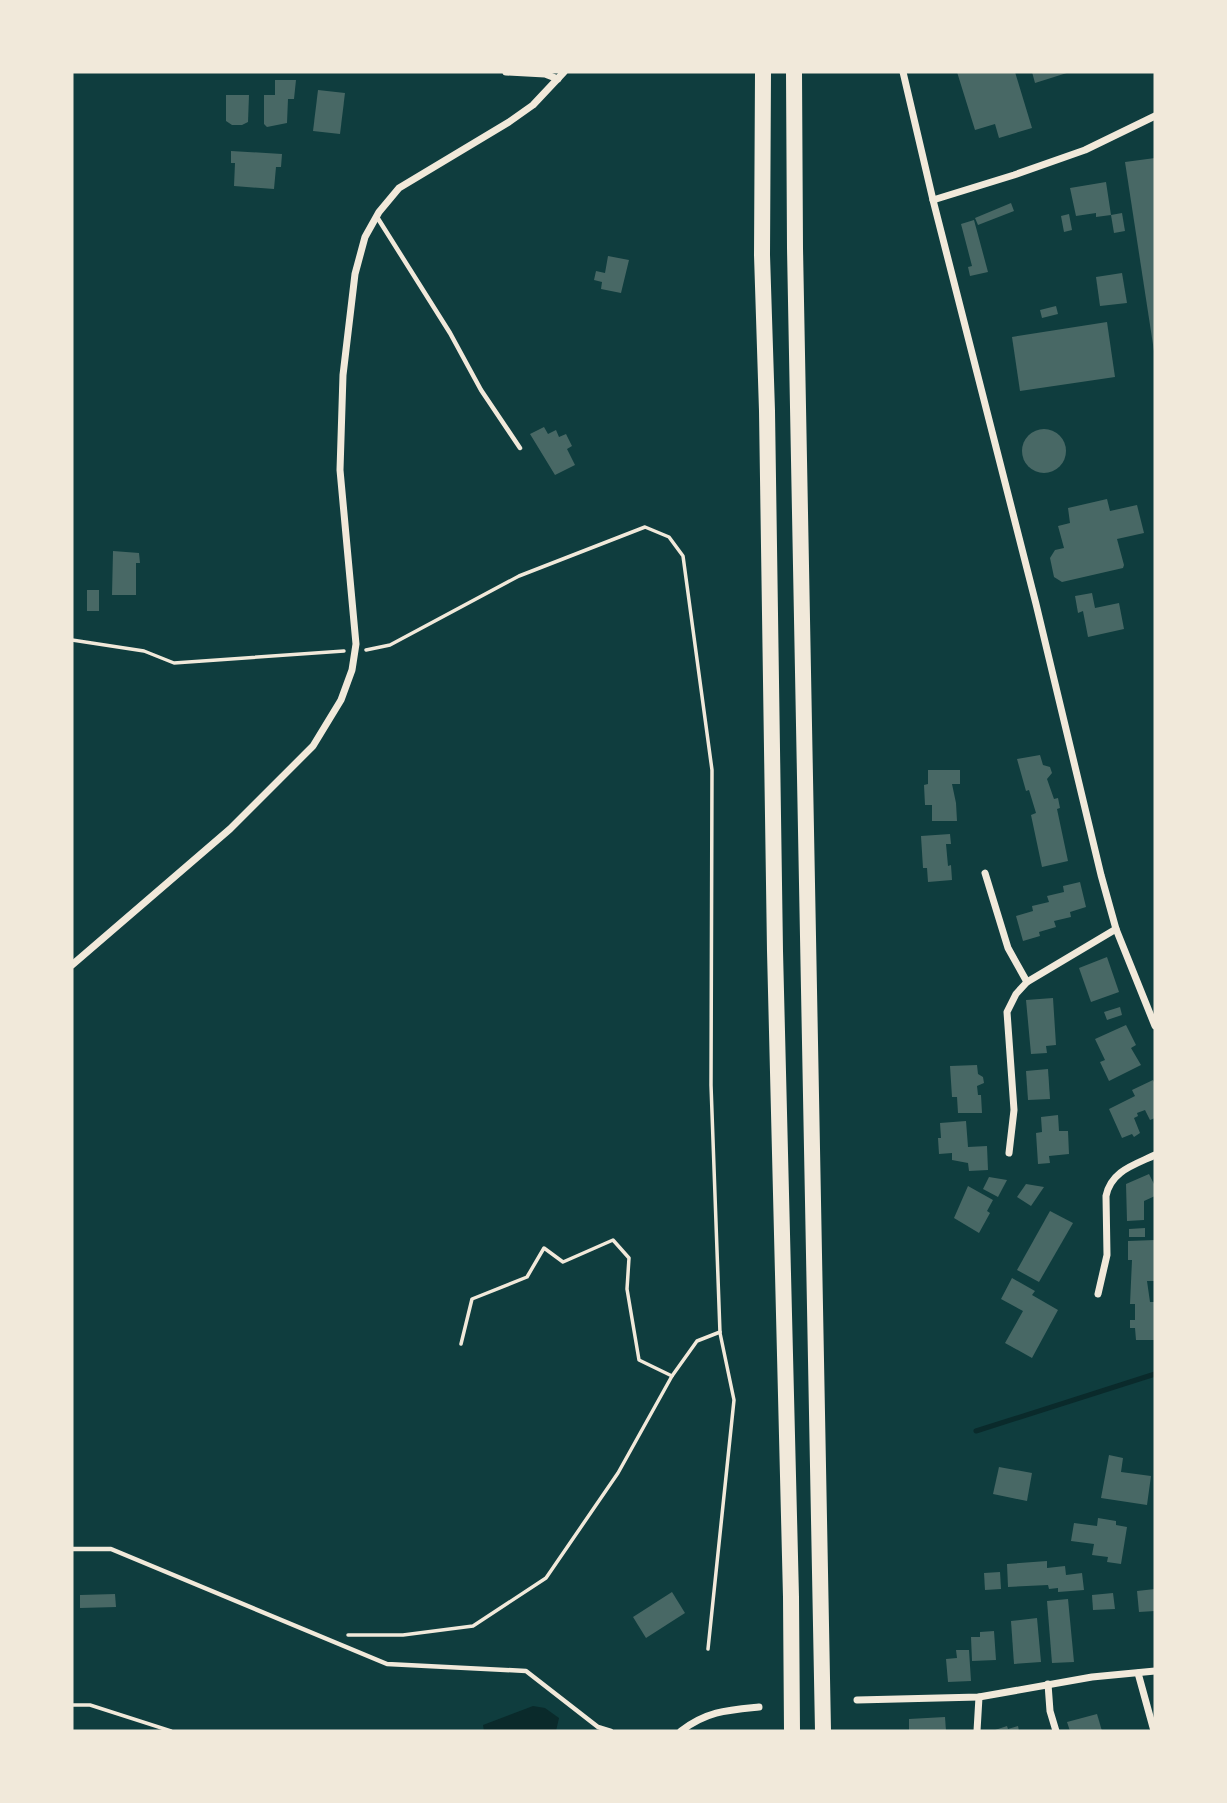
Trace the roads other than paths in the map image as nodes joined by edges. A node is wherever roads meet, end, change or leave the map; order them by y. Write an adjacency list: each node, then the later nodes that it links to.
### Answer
1 (506, 72): 6 (street)
2 (564, 72): 6 (street)
3 (763, 72): 29 (highway)
4 (794, 72): 30 (highway)
5 (903, 72): 8 (street)
6 (558, 79): 9 (street)
7 (1155, 116): 8 (street)
8 (933, 200): 12 (street)
9 (376, 217): 10 (lane); 13 (street)
10 (520, 448)
11 (985, 873): 14 (street)
12 (1116, 929): 14 (street); 15 (street)
13 (72, 965)
14 (1027, 982): 17 (street)
15 (1153, 1017): 16 (street)
16 (1155, 1026)
17 (1009, 1153)
18 (1155, 1155): 19 (street)
19 (1098, 1294)
20 (72, 1549): 27 (lane)
21 (1155, 1671): 22 (street)
22 (1138, 1673): 23 (street); 33 (street)
23 (1048, 1684): 24 (street); 32 (street)
24 (979, 1697): 25 (street); 31 (street)
25 (857, 1700)
26 (759, 1707): 28 (street)
27 (611, 1731)
28 (681, 1731)
29 (792, 1731)
30 (823, 1731)
31 (977, 1731)
32 (1056, 1731)
33 (1154, 1731)

